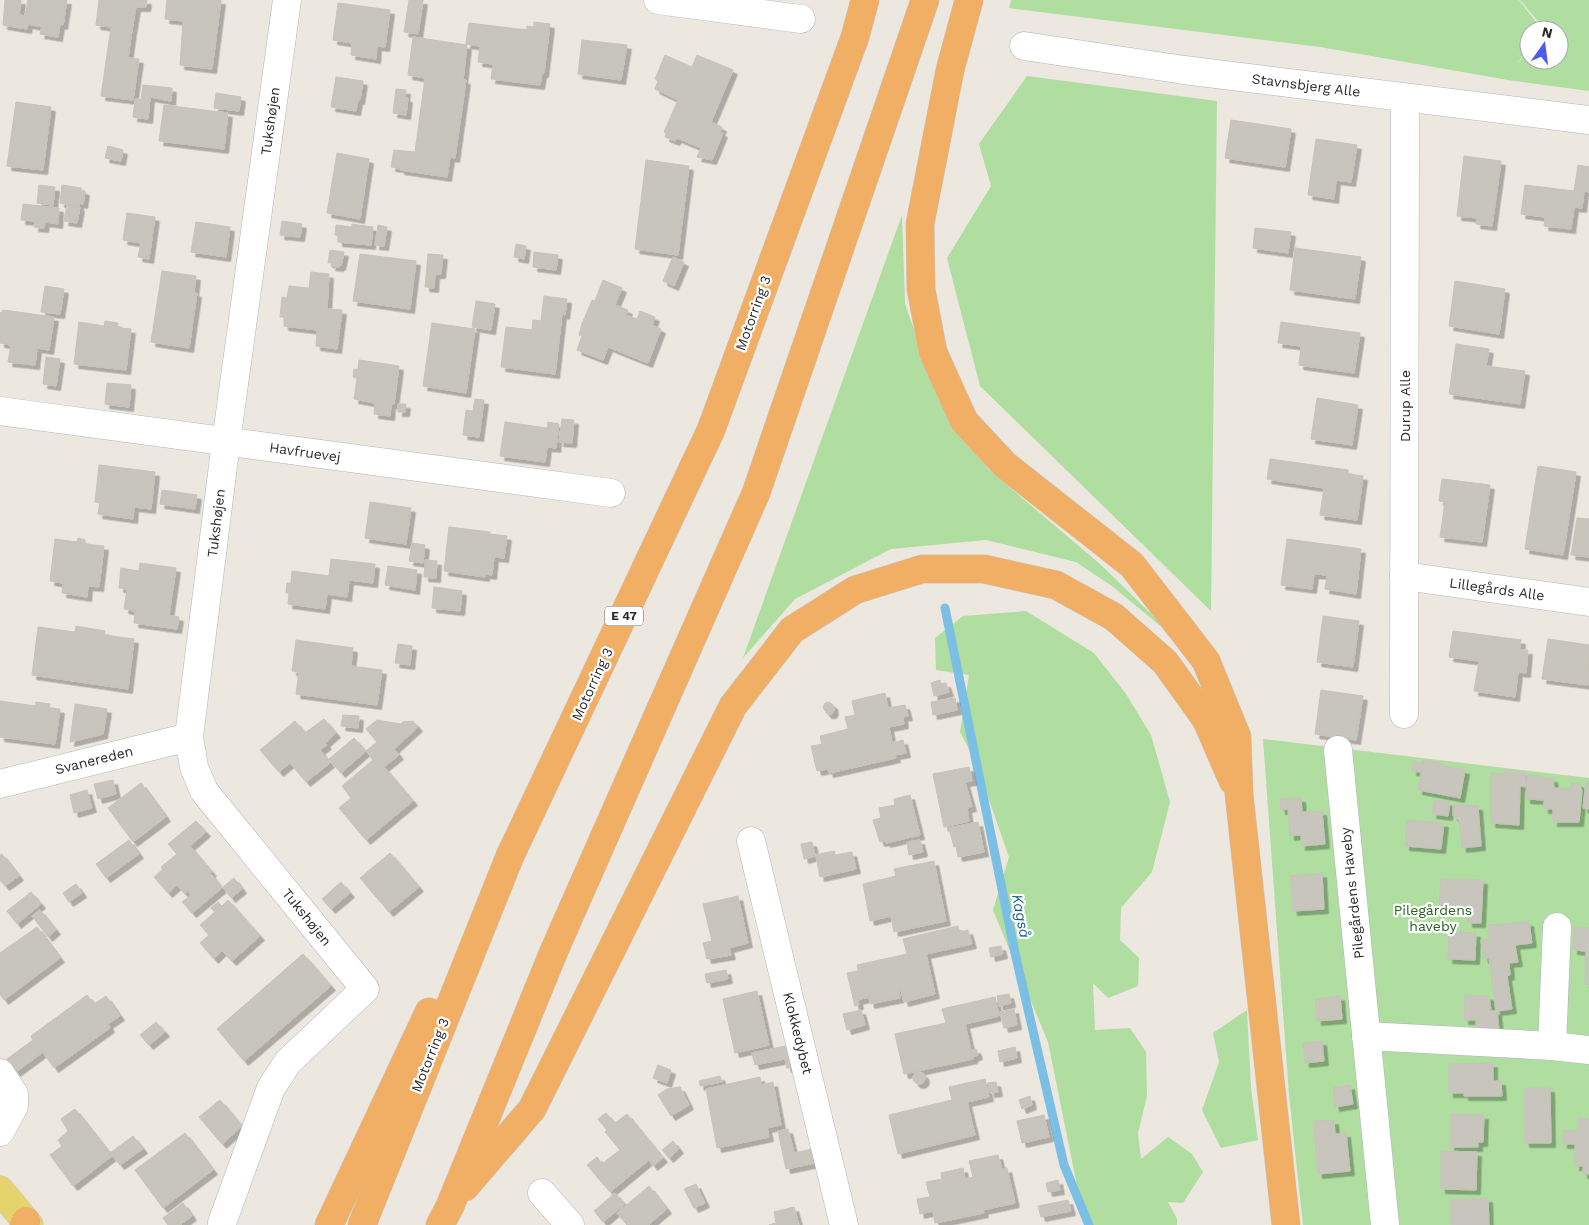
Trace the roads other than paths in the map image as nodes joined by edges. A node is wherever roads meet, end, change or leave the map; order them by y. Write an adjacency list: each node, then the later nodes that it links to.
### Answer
1 (287, 0): 11 (street, Tukshøjen)
2 (658, 0): 6 (street)
3 (865, 0): 21 (highway, Motorring 3 / E 47)
4 (925, 0): 30 (highway)
5 (970, 0): 19 (highway)
6 (801, 19)
7 (1024, 46): 8 (street, Stavnsbjerg Alle)
8 (1405, 98): 9 (street, Stavnsbjerg Alle); 13 (street, Durup Alle)
9 (1589, 120)
10 (0, 412): 11 (street, Havfruevej)
11 (226, 442): 12 (street, Havfruevej); 16 (street, Tukshøjen)
12 (611, 493)
13 (1404, 576): 14 (street, Lillegårds Alle); 15 (street, Durup Alle)
14 (1589, 602)
15 (1404, 714)
16 (189, 737): 18 (street, Svanereden); 31 (street, Tukshøjen)
17 (1338, 750): 23 (street, Pilegårdens Haveby)
18 (0, 784)
19 (1239, 794): 30 (highway); 37 (highway)
20 (751, 840): 36 (street, Klokkedybet)
21 (510, 856): 33 (highway); 34 (highway, Motorring 3 / E 47)
22 (1557, 927): 24 (street)
23 (1366, 1036): 24 (street); 38 (street, Pilegårdens Haveby)
24 (1552, 1046): 25 (street)
25 (1589, 1050)
26 (0, 1073): 27 (street)
27 (0, 1132)
28 (0, 1190): 32 (main road)
29 (542, 1193): 35 (street)
30 (445, 1215)
31 (222, 1223)
32 (26, 1224)
33 (329, 1225)
34 (362, 1225)
35 (570, 1225)
36 (844, 1225)
37 (1286, 1225)
38 (1385, 1225)

